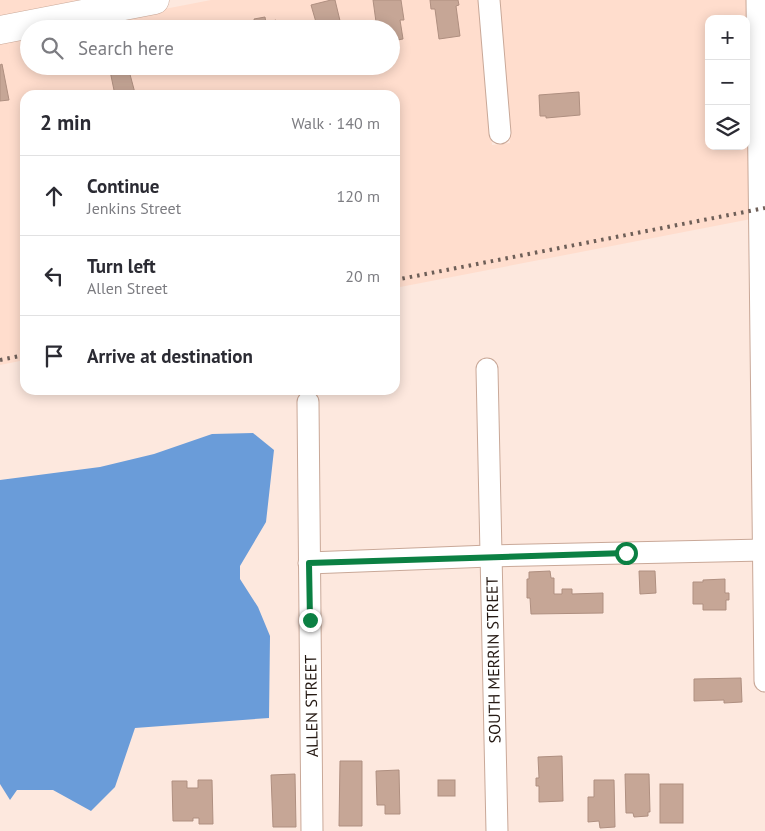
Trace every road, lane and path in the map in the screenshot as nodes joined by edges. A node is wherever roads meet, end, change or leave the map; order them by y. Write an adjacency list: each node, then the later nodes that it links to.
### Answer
1 (155, 0): 4 (main road)
2 (489, 0): 7 (street)
3 (757, 0): 10 (street)
4 (52, 20)
5 (20, 26): 6 (main road)
6 (0, 30)
7 (500, 133)
8 (487, 370): 11 (street, SOUTH MERRIN STREET)
9 (308, 402): 12 (street, ALLEN STREET)
10 (764, 550): 11 (street); 13 (street)
11 (490, 556): 12 (street); 15 (street, SOUTH MERRIN STREET)
12 (309, 563): 14 (street, ALLEN STREET)
13 (765, 681)
14 (312, 831)
15 (497, 831)

